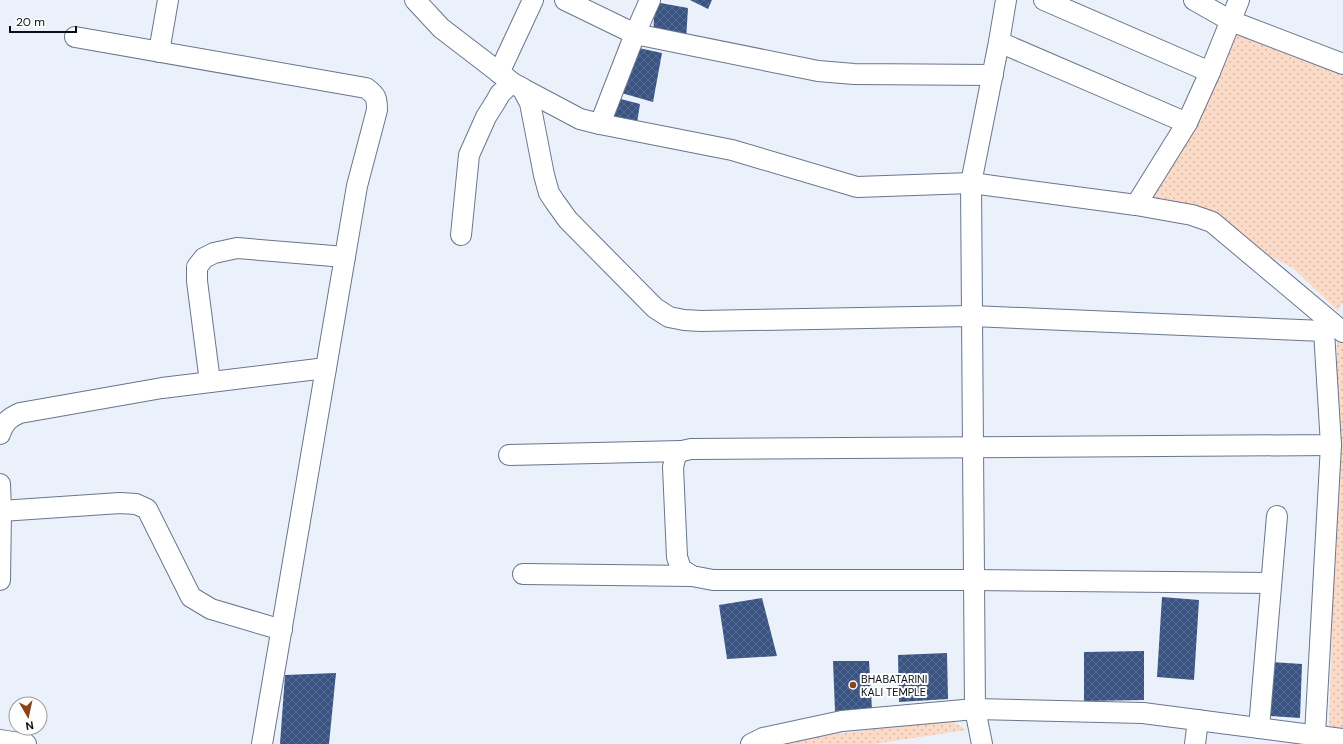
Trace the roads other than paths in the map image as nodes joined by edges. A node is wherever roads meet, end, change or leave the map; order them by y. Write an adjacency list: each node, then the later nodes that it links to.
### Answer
1 (168, 0): 14 (street)
2 (416, 0): 18 (street)
3 (533, 0): 18 (street)
4 (565, 0): 11 (street)
5 (650, 0): 11 (street)
6 (1006, 0): 13 (street)
7 (1044, 0): 16 (street)
8 (1194, 0): 10 (street)
9 (1239, 0): 10 (street)
10 (1231, 21): 15 (street); 16 (street)
11 (635, 34): 17 (street); 20 (street)
12 (74, 37): 14 (street)
13 (999, 42): 17 (street); 19 (street)
14 (159, 52): 24 (street)
15 (1343, 64)
16 (1210, 72): 19 (street)
17 (993, 75): 21 (street)
18 (506, 79): 20 (street); 23 (street); 25 (street)
19 (1187, 123): 22 (street)
20 (600, 124): 21 (street)
21 (971, 183): 22 (street); 25 (street)
22 (1136, 205): 26 (street)
23 (461, 235)
24 (345, 257): 27 (street); 28 (street)
25 (972, 316): 26 (street); 31 (street)
26 (1337, 327): 30 (street)
27 (326, 368): 28 (street); 42 (street)
28 (210, 382): 29 (street)
29 (0, 434)
30 (1331, 445): 31 (street); 46 (street)
31 (973, 446): 32 (street); 40 (street)
32 (682, 451): 33 (street); 38 (street)
33 (509, 455)
34 (0, 484): 35 (street)
35 (1, 511): 39 (street); 42 (street)
36 (1277, 516): 41 (street)
37 (523, 574): 38 (street)
38 (692, 576): 40 (street)
39 (0, 580)
40 (974, 580): 41 (street); 43 (street)
41 (1272, 584): 45 (street)
42 (282, 630): 50 (street)
43 (975, 709): 44 (street); 51 (street); 52 (street)
44 (1198, 720): 45 (street); 53 (street)
45 (1259, 728): 46 (street)
46 (1315, 735): 47 (street)
47 (1343, 739)
48 (0, 740): 49 (street)
49 (26, 744)
50 (262, 744)
51 (751, 744)
52 (982, 744)
53 (1195, 744)

